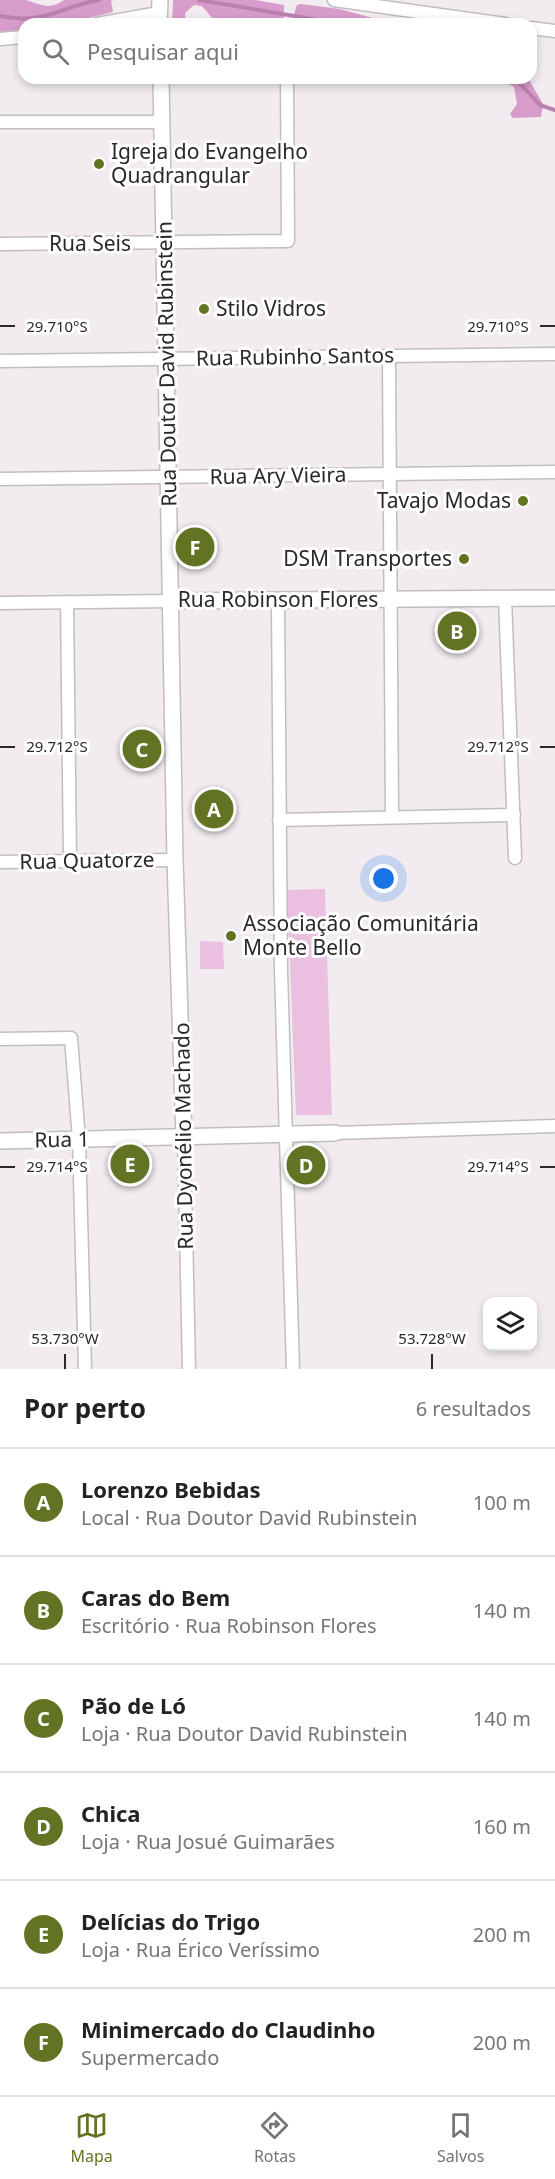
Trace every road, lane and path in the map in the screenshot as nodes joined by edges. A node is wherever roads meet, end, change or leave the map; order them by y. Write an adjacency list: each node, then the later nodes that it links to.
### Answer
1 (334, 0): 4 (street)
2 (159, 12): 3 (street)
3 (128, 18)
4 (462, 18)
5 (537, 29): 6 (street)
6 (555, 31)
7 (18, 38): 8 (street)
8 (0, 39)
9 (161, 84): 12 (street, Rua Doutor David Rubinstein)
10 (287, 84): 13 (street, Rua Seis)
11 (0, 122): 12 (street)
12 (161, 122): 13 (street, Rua Doutor David Rubinstein)
13 (165, 243): 14 (street, Rua Seis); 17 (street, Rua Doutor David Rubinstein)
14 (0, 244)
15 (555, 354): 16 (street, Rua Rubinho Santos)
16 (389, 357): 17 (street, Rua Rubinho Santos); 20 (street)
17 (166, 359): 18 (street, Rua Rubinho Santos); 21 (street, Rua Doutor David Rubinstein)
18 (0, 361)
19 (555, 471): 20 (street, Rua Ary Vieira)
20 (389, 473): 21 (street, Rua Ary Vieira); 24 (street)
21 (169, 478): 22 (street, Rua Ary Vieira); 26 (street, Rua Doutor David Rubinstein)
22 (0, 479)
23 (555, 598): 25 (street, Rua Robinson Flores)
24 (389, 599): 25 (street, Rua Robinson Flores); 27 (street, Rua Robinson Flores); 31 (street)
25 (505, 599): 30 (street)
26 (171, 601): 27 (street, Rua Robinson Flores); 28 (street, Rua Robinson Flores); 35 (street, Rua Doutor David Rubinstein)
27 (278, 601): 32 (street)
28 (67, 602): 29 (street, Rua Robinson Flores); 34 (street)
29 (0, 603)
30 (514, 815): 31 (street); 33 (street)
31 (392, 816): 32 (street)
32 (279, 820): 41 (street)
33 (515, 858)
34 (70, 860): 35 (street, Rua Quatorze); 36 (street, Rua Quatorze)
35 (175, 860): 37 (street, Rua Doutor David Rubinstein)
36 (0, 862)
37 (177, 902): 42 (street, Rua Dyonélio Machado)
38 (0, 1039): 43 (street)
39 (555, 1126): 40 (street)
40 (335, 1133): 41 (street, Rua 1)
41 (285, 1135): 42 (street, Rua 1); 47 (street)
42 (184, 1138): 43 (street, Rua 1); 46 (street, Rua Dyonélio Machado)
43 (79, 1140): 44 (street, Rua 1); 45 (street)
44 (0, 1141)
45 (85, 1369)
46 (189, 1369)
47 (293, 1369)

